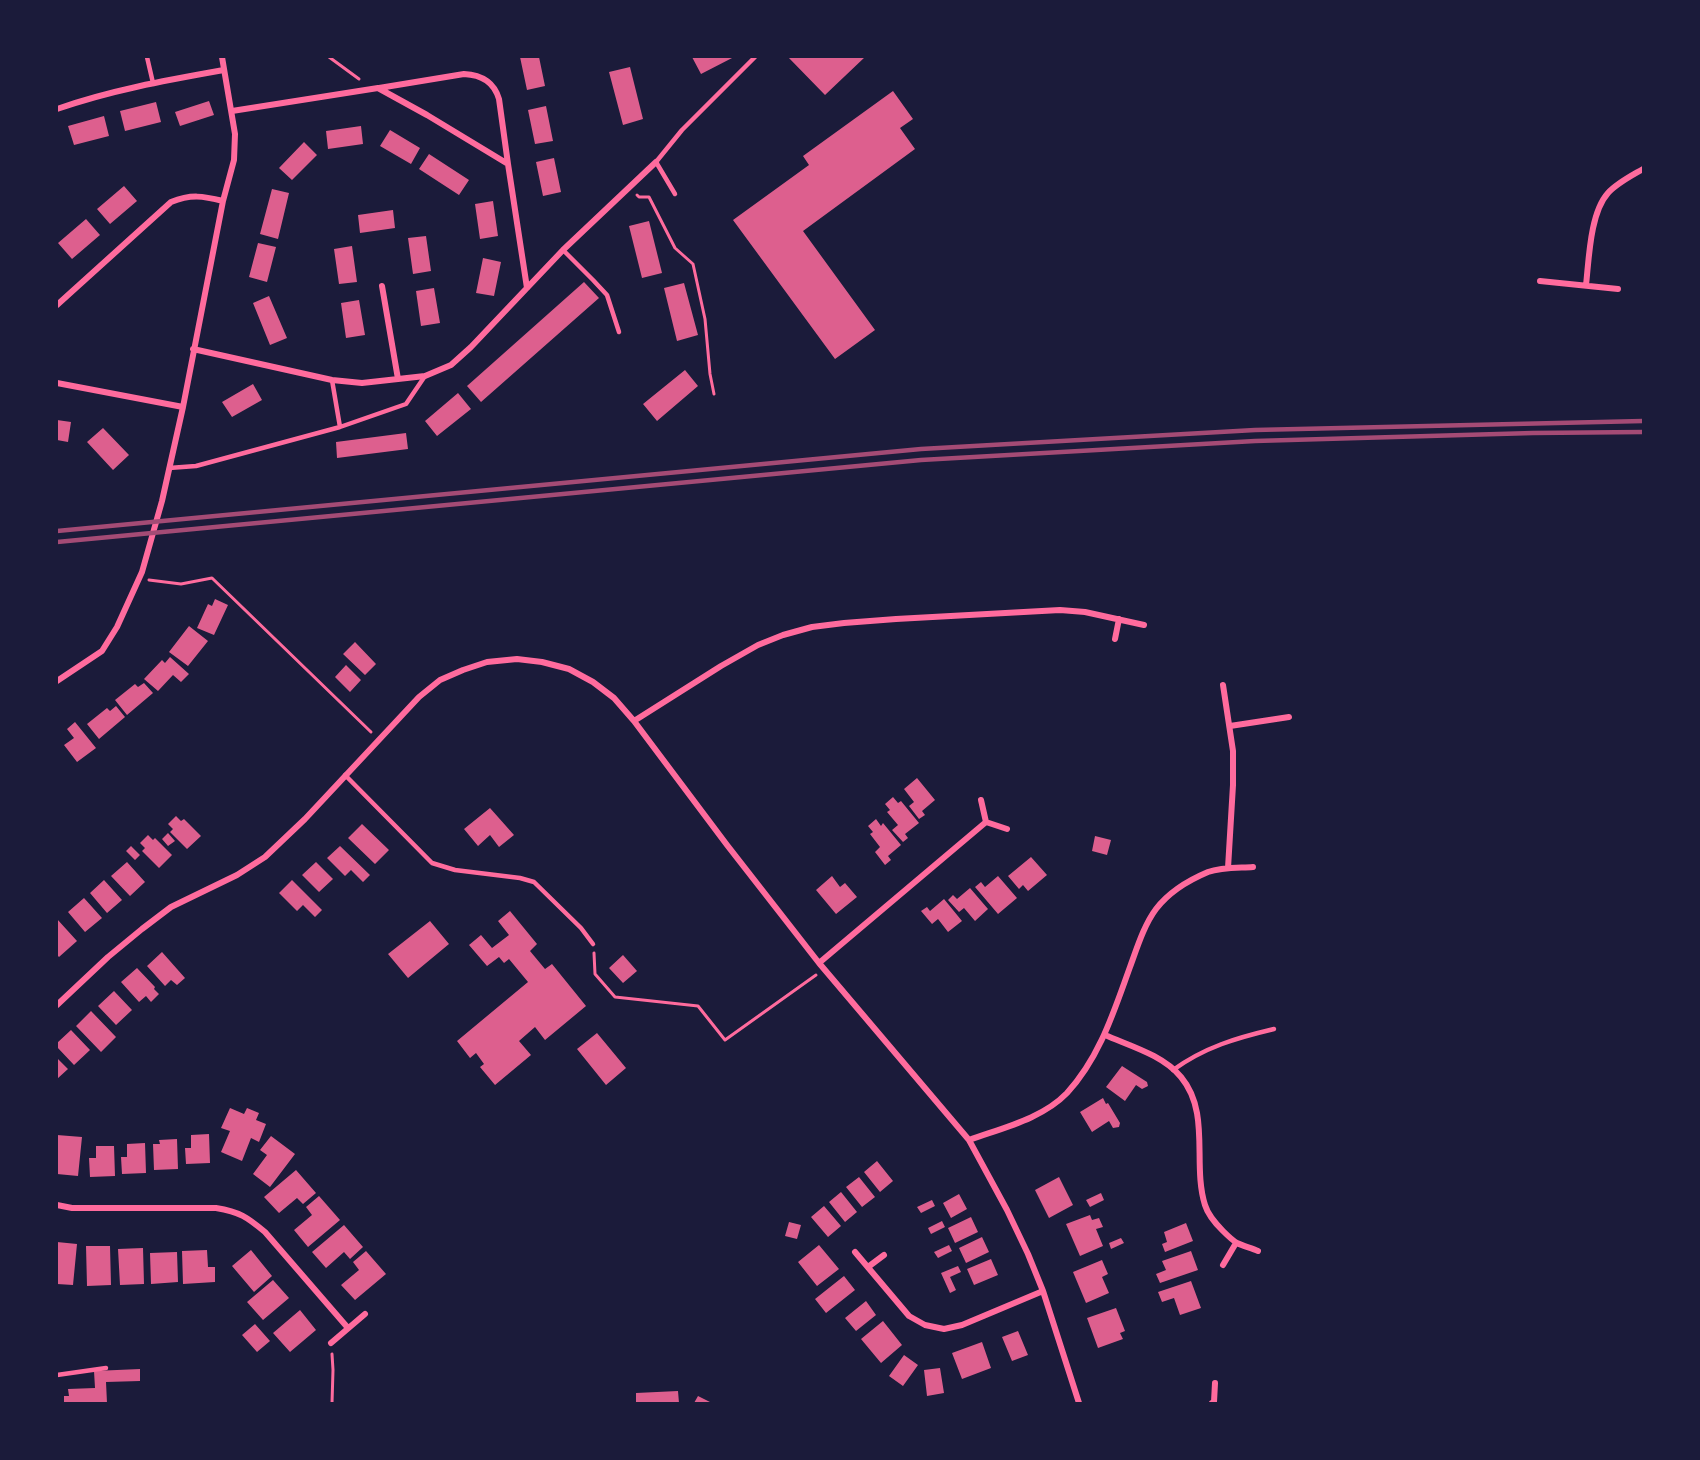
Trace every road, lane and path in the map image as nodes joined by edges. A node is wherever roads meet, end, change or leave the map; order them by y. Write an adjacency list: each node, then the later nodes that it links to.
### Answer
1 (147, 57): 6 (lane)
2 (222, 57): 5 (street)
3 (329, 57): 8 (path)
4 (755, 57): 11 (lane)
5 (224, 70): 6 (street); 10 (street)
6 (153, 83): 9 (street)
7 (378, 88): 8 (street); 12 (street); 12 (street)
8 (362, 90): 10 (street)
9 (57, 109)
10 (232, 111): 16 (street)
11 (656, 162): 14 (street); 15 (lane)
12 (508, 164): 21 (street)
13 (1643, 169): 19 (street)
14 (629, 188): 17 (street); 30 (path)
15 (675, 194)
16 (224, 201): 23 (street); 25 (street)
17 (563, 250): 21 (street); 24 (lane)
18 (1540, 280): 19 (street)
19 (1586, 285): 22 (street)
20 (382, 286): 27 (street)
21 (527, 288): 26 (street)
22 (1618, 289)
23 (57, 305)
24 (619, 332)
25 (193, 350): 28 (street); 31 (street)
26 (424, 376): 27 (street); 32 (lane)
27 (398, 379): 28 (street)
28 (332, 380): 32 (lane)
29 (57, 383): 31 (street)
30 (714, 394)
31 (183, 407): 33 (street)
32 (340, 427): 33 (lane)
33 (170, 468): 34 (street)
34 (139, 579): 38 (street); 43 (path)
35 (1119, 619): 36 (street); 37 (street); 41 (street)
36 (1144, 625)
37 (1114, 639)
38 (57, 681)
39 (1223, 685): 42 (street)
40 (1289, 717): 42 (street)
41 (634, 721): 43 (street); 51 (street)
42 (1230, 726): 49 (street)
43 (379, 739): 44 (street)
44 (345, 775): 50 (lane); 53 (street)
45 (981, 800): 46 (street)
46 (986, 822): 47 (street); 51 (street)
47 (1007, 829)
48 (1253, 867): 49 (street)
49 (1228, 868): 55 (street)
50 (593, 944): 52 (path)
51 (819, 963): 52 (street)
52 (825, 969): 57 (street)
53 (57, 1005)
54 (1274, 1029): 56 (lane)
55 (1105, 1035): 56 (street); 57 (street)
56 (1173, 1070): 59 (street)
57 (969, 1140): 65 (street)
58 (57, 1205): 67 (street)
59 (1236, 1243): 60 (street); 63 (street)
60 (1258, 1251)
61 (855, 1252): 64 (street)
62 (884, 1255): 64 (street)
63 (1223, 1265)
64 (868, 1267): 65 (street)
65 (1043, 1292): 73 (street)
66 (365, 1314): 67 (street)
67 (348, 1328): 68 (street)
68 (331, 1343): 72 (path)
69 (106, 1368): 70 (lane)
70 (57, 1376)
71 (1215, 1383): 74 (street)
72 (332, 1403)
73 (1079, 1403)
74 (1214, 1403)

